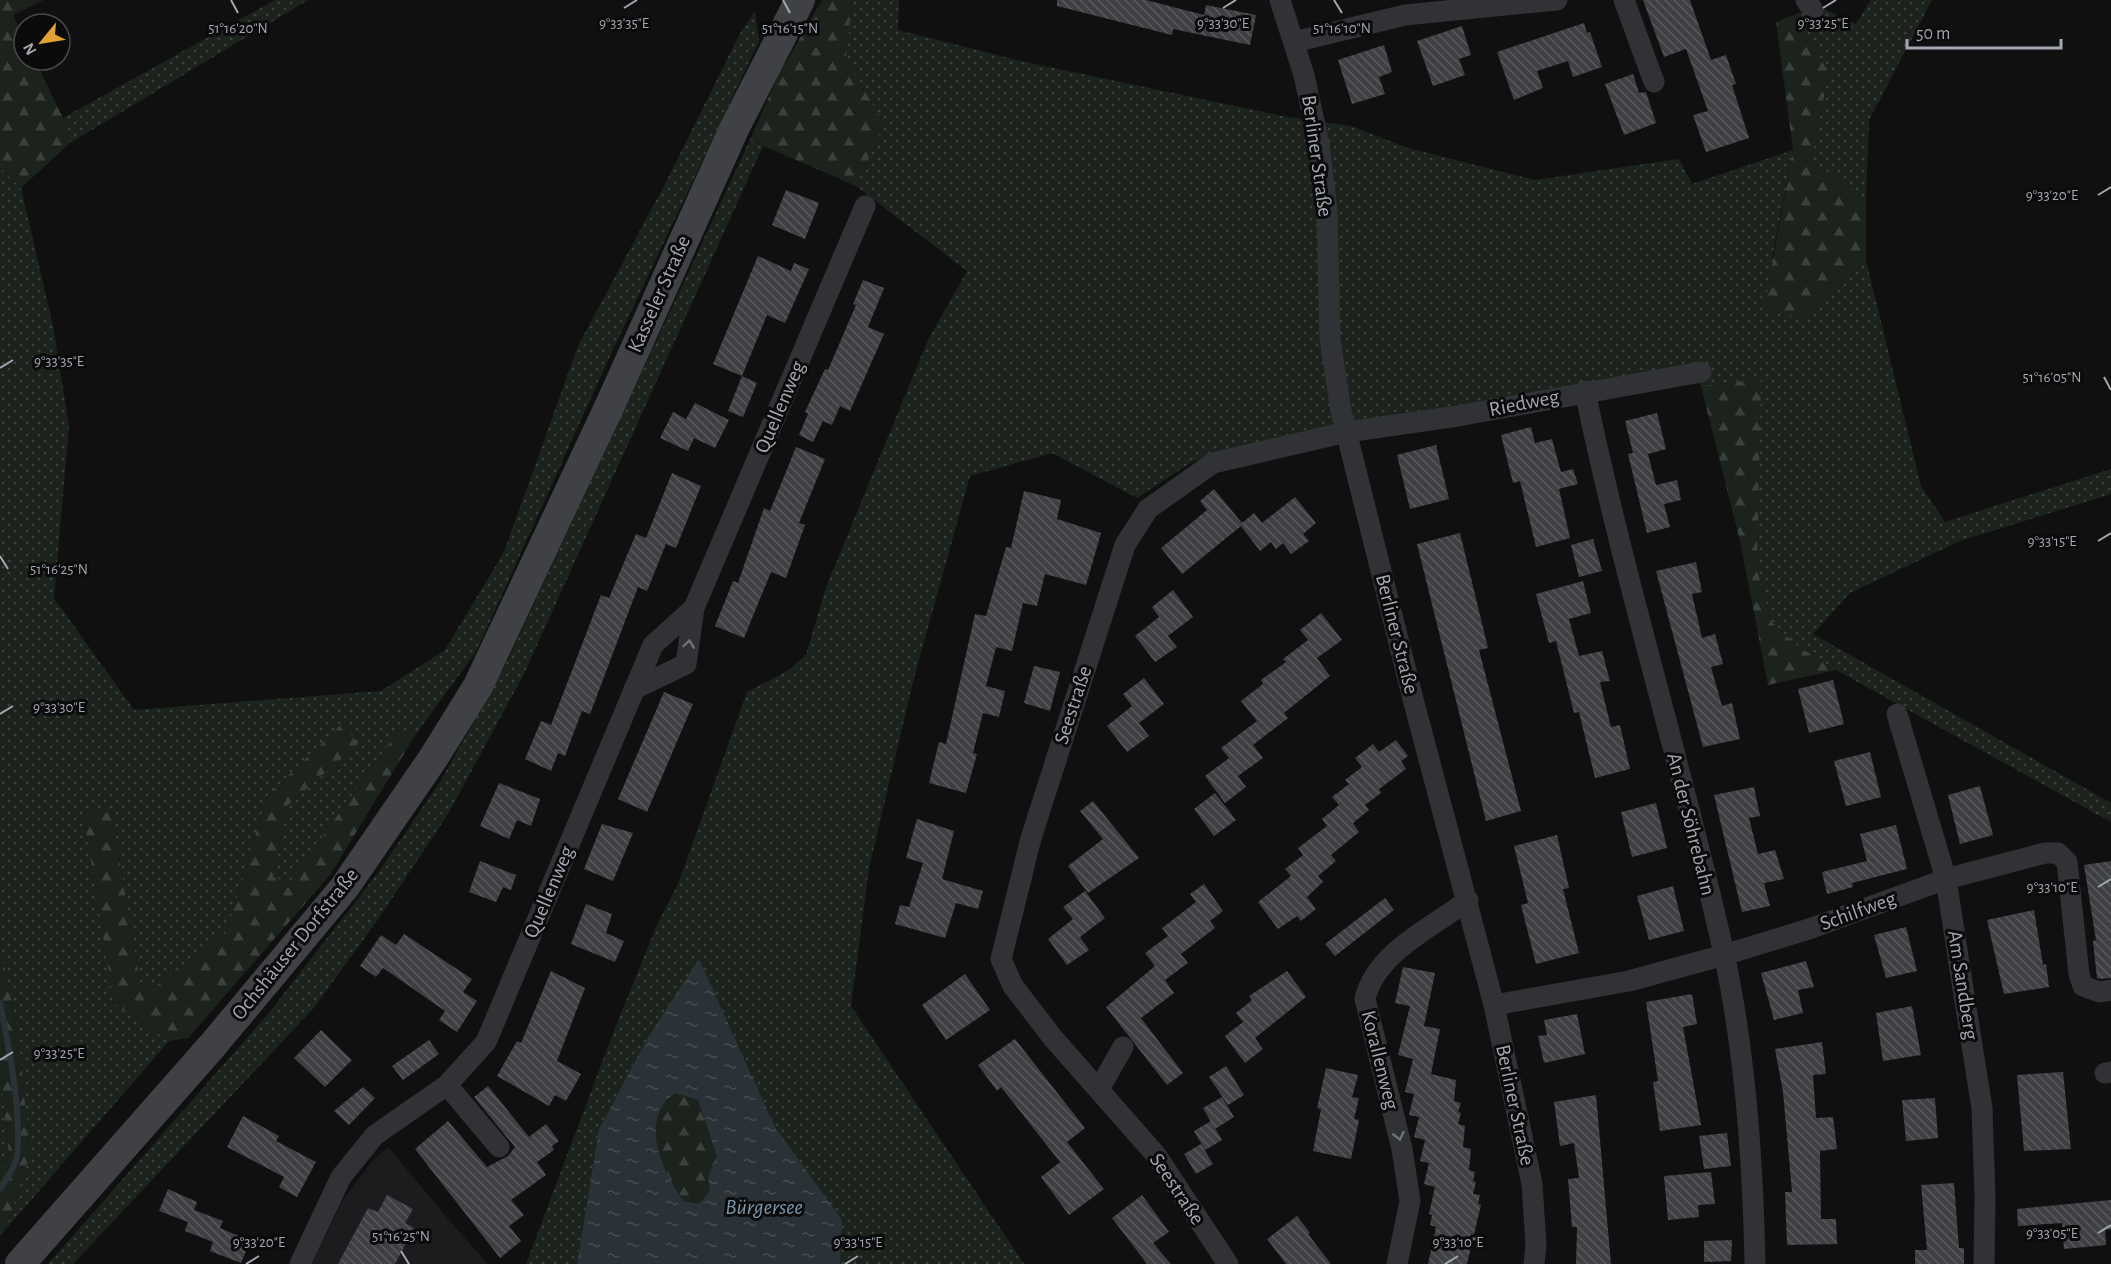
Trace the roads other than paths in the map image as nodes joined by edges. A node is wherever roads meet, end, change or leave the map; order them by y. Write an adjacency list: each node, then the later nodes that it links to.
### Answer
1 (800, 0): 12 (main road, Kasseler Straße)
2 (1280, 0): 6 (street, Berliner Straße)
3 (1557, 0): 5 (street)
4 (1624, 0): 7 (street)
5 (1403, 7): 6 (street)
6 (1294, 42): 11 (street, Berliner Straße)
7 (1654, 82)
8 (865, 206): 13 (street, Quellenweg)
9 (1701, 372): 10 (street, Riedweg)
10 (1585, 391): 11 (street, Riedweg); 18 (street, An der Söhrebahn)
11 (1347, 432): 17 (street, Berliner Straße); 23 (street, Seestraße)
12 (521, 590): 25 (main road, Ochshäuser Dorfstraße)
13 (694, 608): 14 (street, Quellenweg); 14 (street, Quellenweg, one-way to 13)
14 (634, 689): 22 (street, Quellenweg)
15 (1897, 714): 16 (street, Am Sandberg)
16 (1946, 879): 18 (street, Schilfweg); 19 (street, Schilfweg); 31 (street, Am Sandberg)
17 (1468, 900): 20 (street, Berliner Straße); 28 (street, Korallenweg, one-way to 28)
18 (1724, 955): 20 (street, Schilfweg); 30 (street, An der Söhrebahn)
19 (2111, 990)
20 (1494, 1005): 29 (street, Berliner Straße)
21 (1123, 1047): 23 (street)
22 (447, 1085): 24 (street); 26 (street, Quellenweg)
23 (1099, 1089): 27 (street, Seestraße)
24 (499, 1147)
25 (20, 1264)
26 (300, 1264)
27 (1228, 1264)
28 (1397, 1264)
29 (1534, 1264)
30 (1755, 1264)
31 (1984, 1264)

